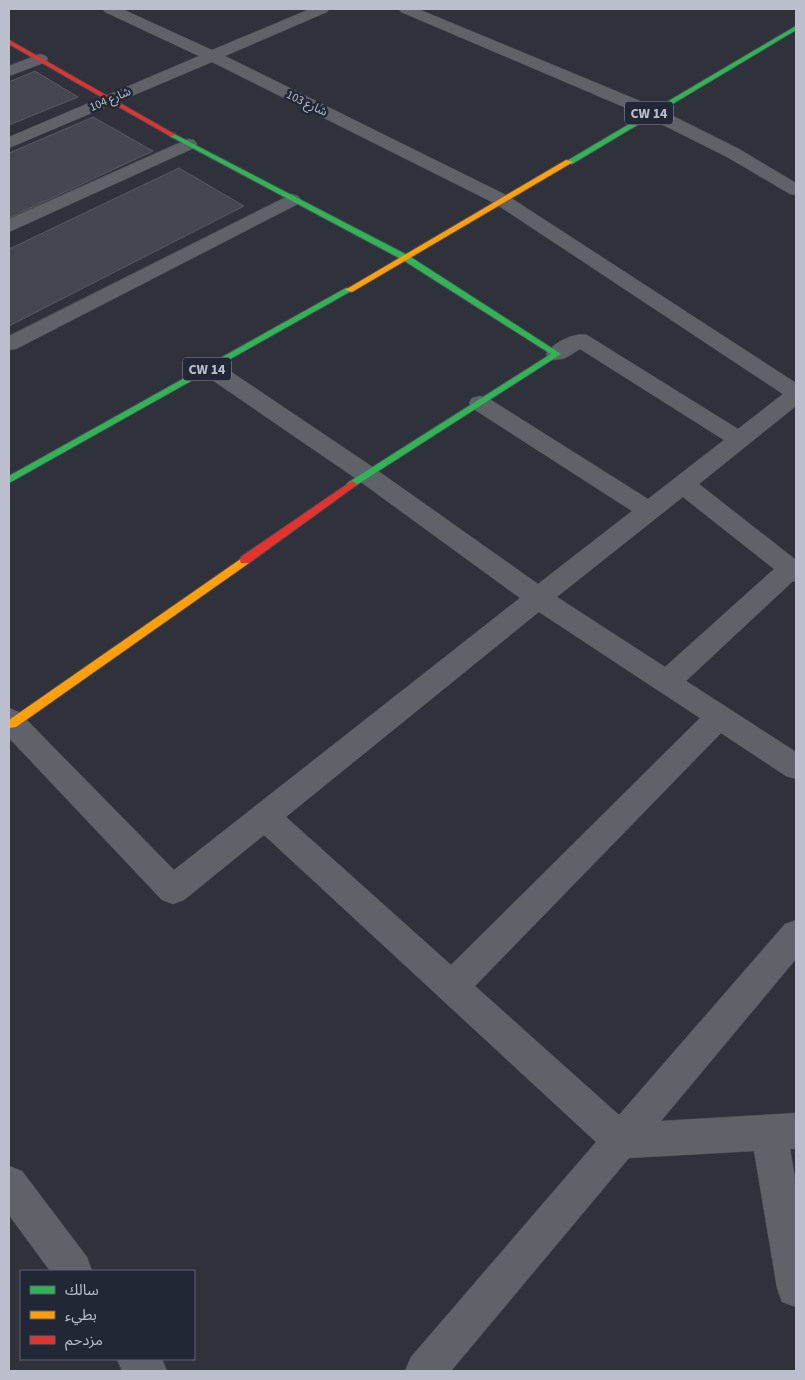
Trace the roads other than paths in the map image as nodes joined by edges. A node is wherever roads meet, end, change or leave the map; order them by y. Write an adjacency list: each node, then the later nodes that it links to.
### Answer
1 (110, 9): 8 (street, شارع 103)
2 (322, 9): 5 (street, شارع 104)
3 (406, 9): 12 (street)
4 (282, 12): 5 (street)
5 (297, 19): 8 (street, شارع 104)
6 (796, 28): 12 (street, CW 14)
7 (9, 42): 9 (street)
8 (212, 56): 11 (street, شارع 104); 17 (street, شارع 103)
9 (40, 59): 10 (street); 11 (street)
10 (9, 71)
11 (110, 99): 13 (street, شارع 104); 14 (street)
12 (652, 112): 15 (street); 17 (street, CW 14)
13 (9, 143)
14 (188, 144): 16 (street); 18 (street)
15 (796, 190)
16 (292, 200): 19 (street); 20 (street)
17 (502, 200): 19 (street, CW 14); 23 (street, شارع 103)
18 (9, 226)
19 (406, 258): 21 (street); 22 (street, CW 14)
20 (9, 344)
21 (557, 354): 24 (street); 25 (street)
22 (210, 368): 26 (street); 27 (street, CW 14)
23 (796, 394): 25 (street)
24 (480, 403): 26 (street); 29 (street)
25 (740, 440): 28 (street)
26 (366, 474): 31 (street); 34 (street)
27 (9, 480)
28 (684, 485): 29 (street); 30 (street)
29 (649, 511): 31 (street)
30 (793, 571): 32 (street)
31 (538, 598): 32 (street); 36 (street)
32 (667, 682): 33 (street)
33 (719, 716): 35 (street); 38 (street)
34 (10, 722): 36 (street)
35 (796, 767)
36 (265, 816): 38 (street)
37 (796, 935): 40 (street)
38 (452, 987): 40 (street)
39 (783, 1132): 40 (street); 43 (street)
40 (621, 1141): 46 (street)
41 (9, 1184): 42 (street)
42 (72, 1270)
43 (796, 1288)
44 (138, 1360): 45 (street)
45 (147, 1371)
46 (424, 1371)

